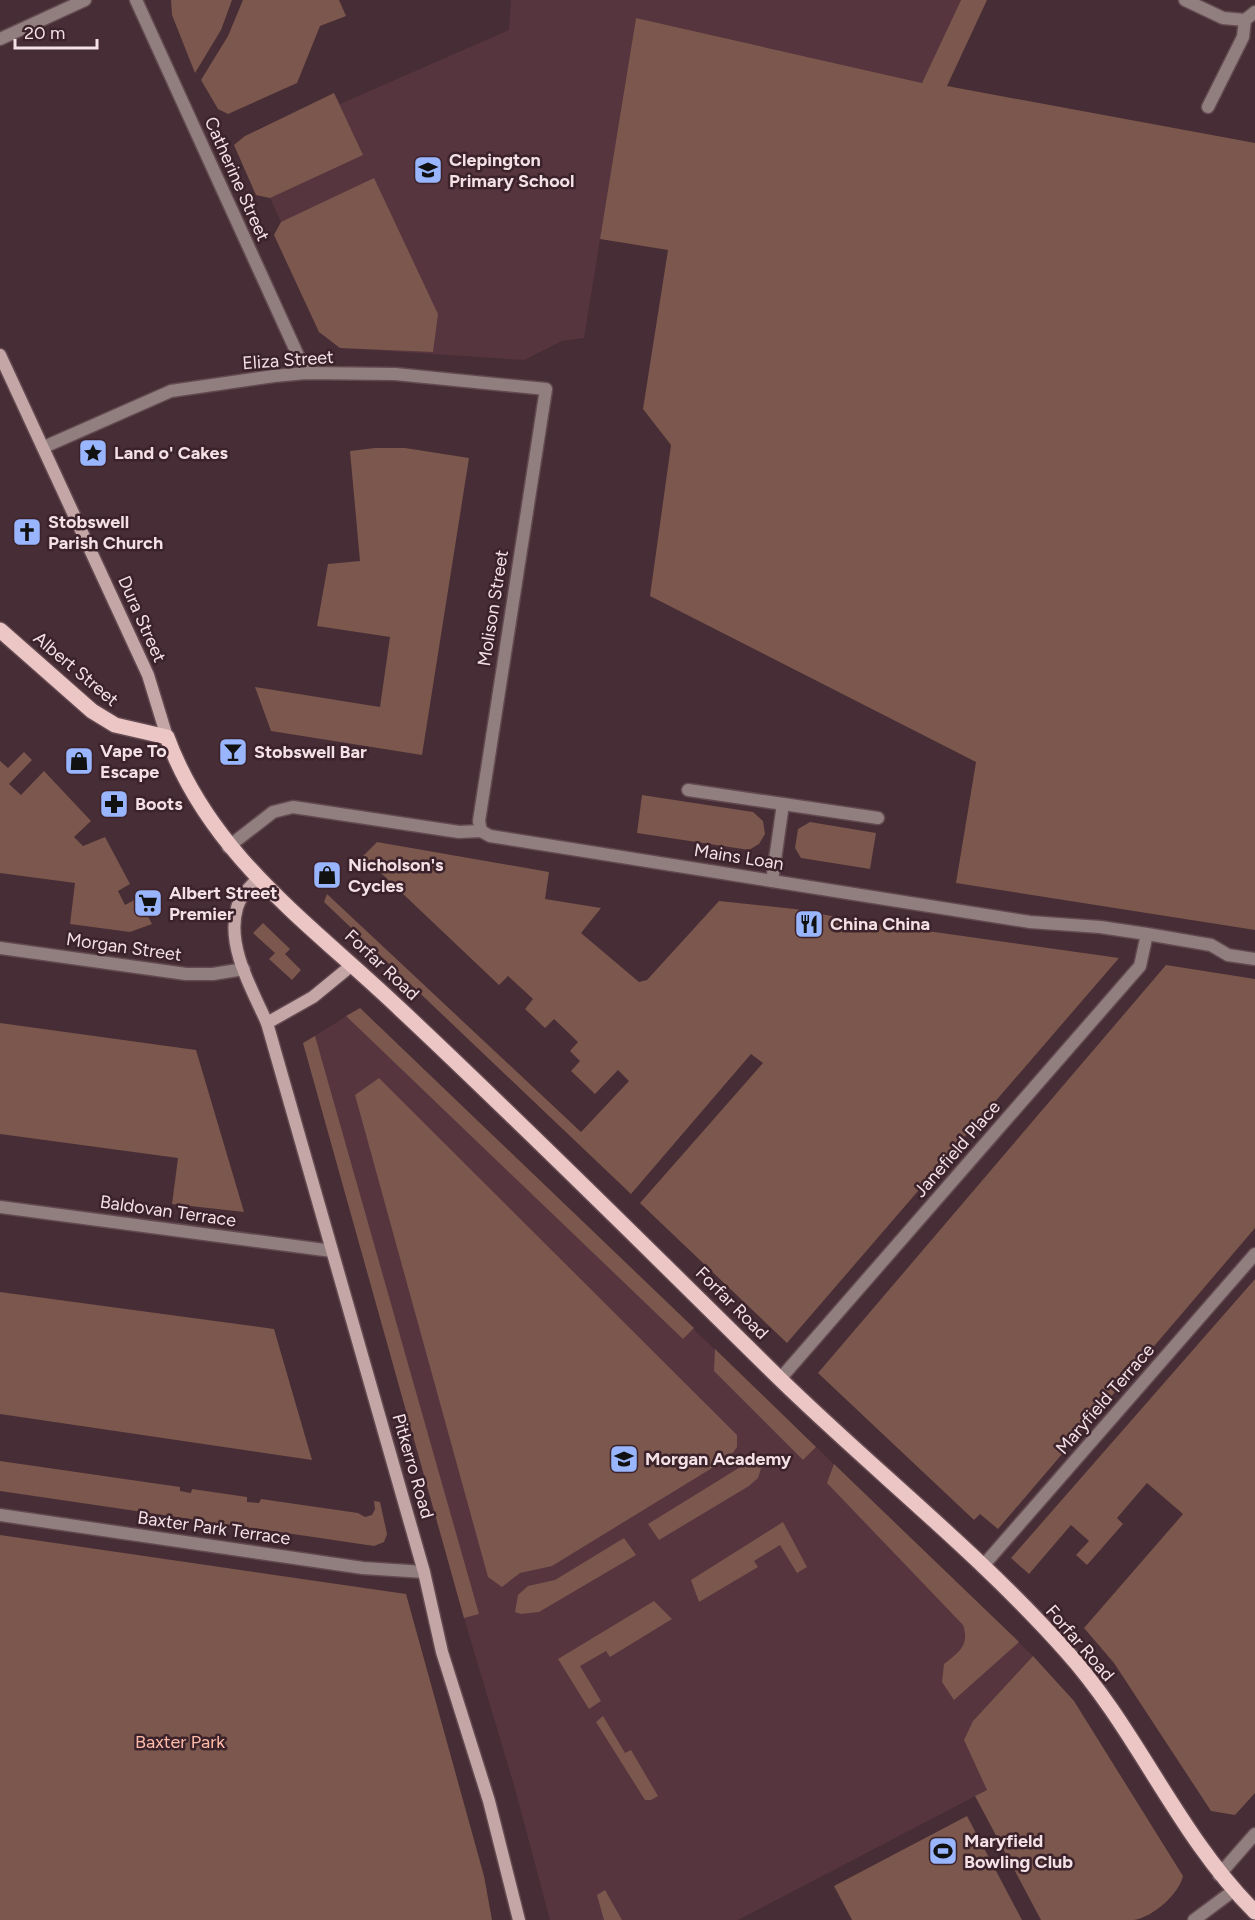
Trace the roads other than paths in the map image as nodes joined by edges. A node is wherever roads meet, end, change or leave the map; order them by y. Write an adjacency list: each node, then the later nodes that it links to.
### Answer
1 (85, 0): 5 (street)
2 (136, 0): 8 (street, Catherine Street)
3 (1185, 0): 4 (street)
4 (1250, 16): 6 (street)
5 (0, 39)
6 (1208, 107)
7 (0, 355): 10 (street, Dura Street)
8 (306, 373): 9 (street, Eliza Street); 10 (street, Eliza Street)
9 (546, 389): 16 (street, Molison Street)
10 (44, 447): 12 (street, Dura Street)
11 (0, 630): 12 (main road, Albert Street)
12 (167, 737): 17 (main road, Forfar Road)
13 (688, 790): 14 (street)
14 (783, 804): 15 (street); 19 (street)
15 (878, 818)
16 (481, 831): 17 (street, Mains Loan); 19 (street, Mains Loan)
17 (228, 847): 18 (main road, Forfar Road)
18 (258, 878): 23 (main road, Forfar Road); 24 (street, Pitkerro Road)
19 (772, 881): 20 (street, Mains Loan)
20 (1147, 934): 22 (street, Mains Loan); 29 (street, Janefield Place)
21 (0, 948): 24 (street, Morgan Street)
22 (1255, 959)
23 (352, 965): 25 (street); 29 (main road, Forfar Road)
24 (244, 969): 25 (street, Pitkerro Road)
25 (267, 1023): 27 (street, Pitkerro Road)
26 (0, 1207): 27 (street, Baldovan Terrace)
27 (332, 1251): 32 (street, Pitkerro Road)
28 (1255, 1254): 31 (street, Maryfield Terrace)
29 (780, 1379): 31 (main road, Forfar Road)
30 (0, 1515): 32 (street, Baxter Park Terrace)
31 (982, 1567): 34 (main road, Forfar Road)
32 (424, 1572): 37 (street, Pitkerro Road)
33 (1255, 1834): 34 (street)
34 (1219, 1875): 35 (main road, Forfar Road)
35 (1233, 1891): 36 (main road, Forfar Road); 38 (street)
36 (1255, 1912)
37 (519, 1920)
38 (1194, 1920)

